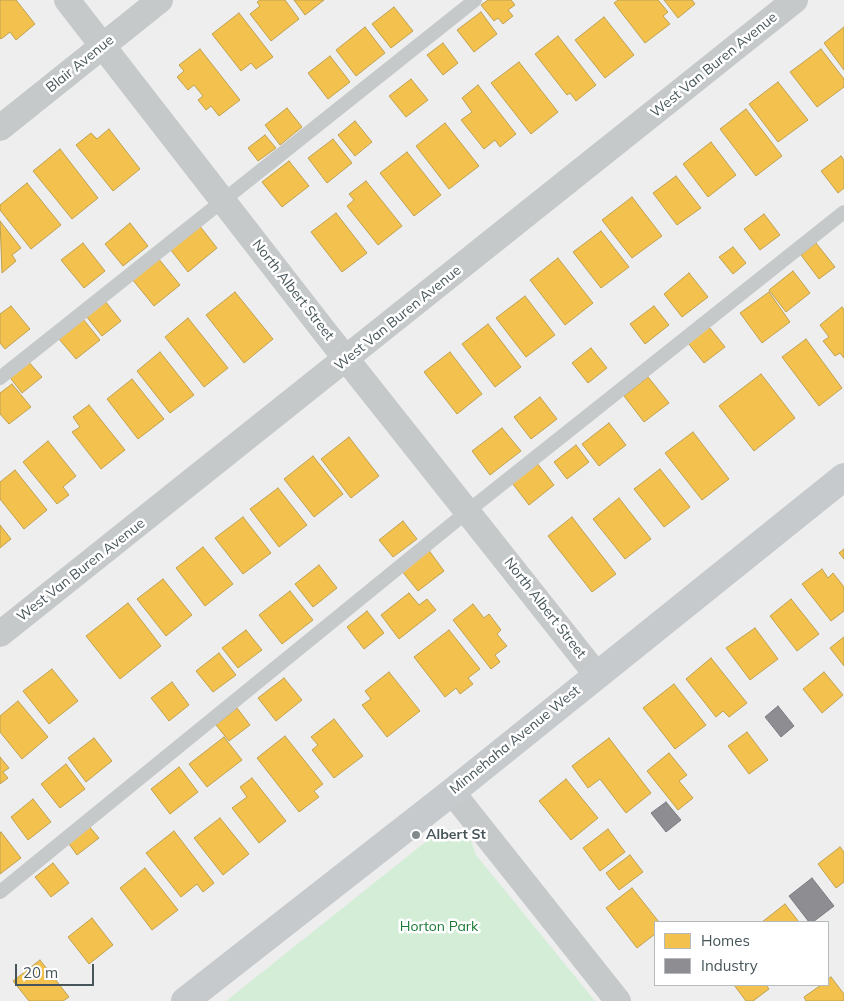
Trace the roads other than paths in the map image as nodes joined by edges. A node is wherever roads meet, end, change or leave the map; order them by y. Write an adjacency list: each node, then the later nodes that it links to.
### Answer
1 (67, 0): 5 (street, North Albert Street)
2 (160, 0): 5 (street, Blair Avenue)
3 (475, 0): 7 (lane)
4 (795, 0): 9 (street, West Van Buren Avenue)
5 (103, 46): 6 (street, Blair Avenue); 7 (street, North Albert Street)
6 (0, 128)
7 (223, 199): 9 (street, North Albert Street); 10 (lane)
8 (844, 212): 12 (lane)
9 (347, 359): 12 (street, North Albert Street); 13 (street, West Van Buren Avenue)
10 (0, 378)
11 (844, 477): 14 (street, Minnehaha Avenue West)
12 (468, 511): 14 (street, North Albert Street); 16 (lane)
13 (0, 634)
14 (596, 674): 15 (street, Minnehaha Avenue West)
15 (452, 792): 17 (street, Minnehaha Avenue West); 18 (street)
16 (0, 892)
17 (185, 1001)
18 (618, 1001)

